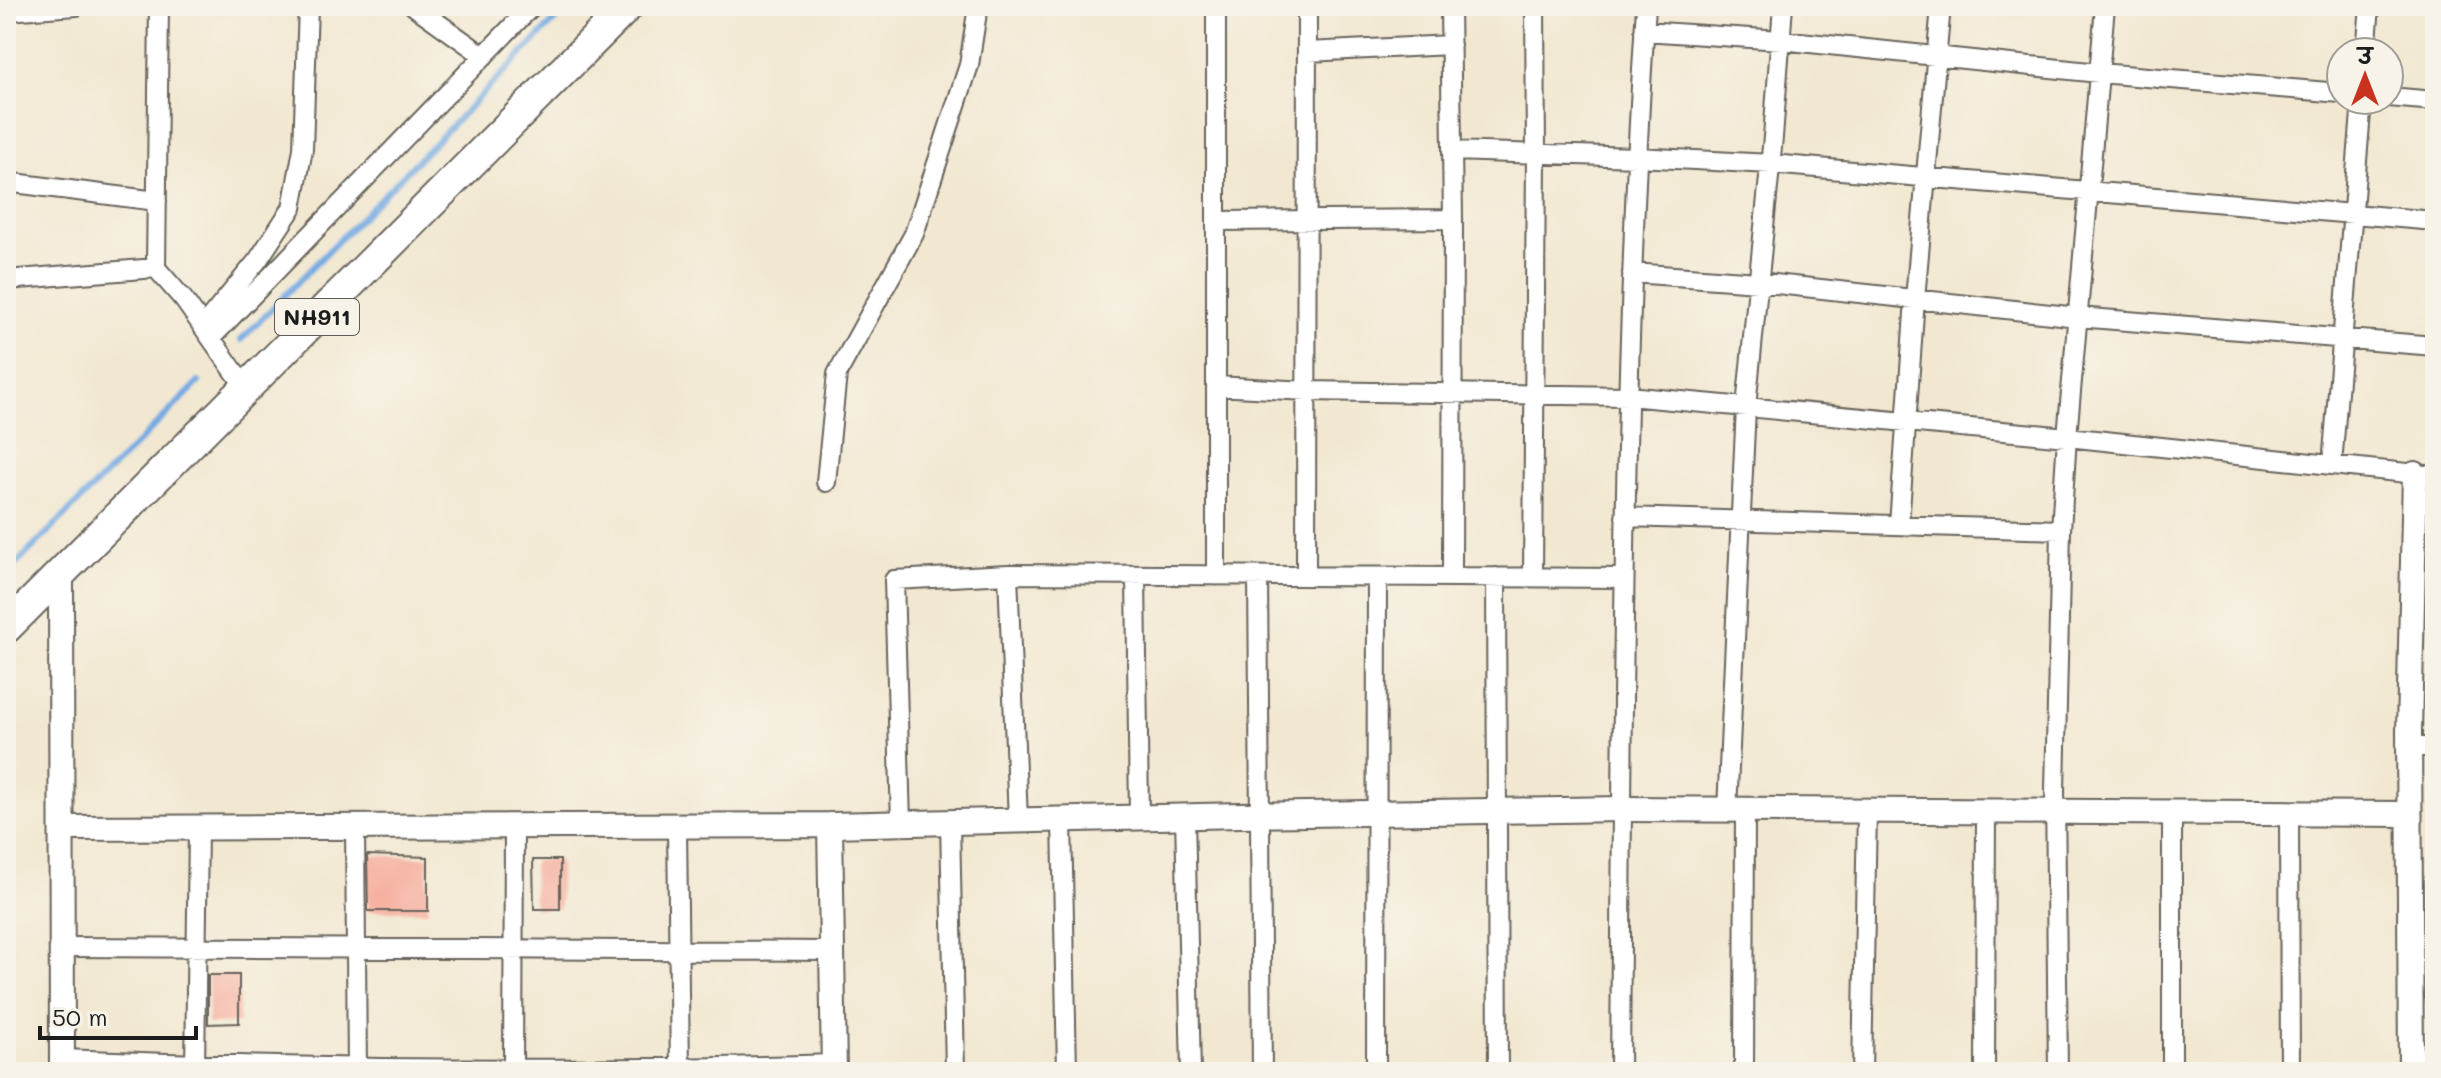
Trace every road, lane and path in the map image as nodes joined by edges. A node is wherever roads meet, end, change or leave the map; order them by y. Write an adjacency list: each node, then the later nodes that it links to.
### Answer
1 (76, 6): 17 (street)
2 (159, 6): 37 (street)
3 (308, 6): 49 (street)
4 (414, 6): 23 (street)
5 (532, 6): 23 (street)
6 (628, 6): 53 (highway, NH911)
7 (978, 6): 63 (street)
8 (1216, 6): 41 (street)
9 (1307, 6): 22 (street)
10 (1450, 6): 21 (street)
11 (1535, 6): 31 (street)
12 (1646, 6): 18 (street)
13 (1783, 6): 20 (street)
14 (1941, 6): 24 (street)
15 (2105, 6): 25 (street)
16 (2370, 6): 19 (street)
17 (6, 11)
18 (1644, 31): 20 (street); 32 (street)
19 (2367, 36)
20 (1781, 40): 24 (street); 33 (street)
21 (1451, 45): 22 (street); 30 (street)
22 (1307, 52): 40 (street)
23 (484, 56): 49 (street)
24 (1936, 56): 25 (street); 34 (street)
25 (2099, 73): 26 (street); 36 (street)
26 (2325, 92)
27 (2405, 98): 28 (street)
28 (2435, 101)
29 (2361, 116): 38 (street)
30 (1452, 151): 31 (street); 39 (street)
31 (1536, 153): 32 (street); 56 (street)
32 (1637, 157): 33 (street); 44 (street)
33 (1771, 164): 34 (street); 46 (street)
34 (1925, 178): 36 (street); 47 (street)
35 (6, 182): 37 (street)
36 (2089, 191): 38 (street); 48 (street)
37 (157, 201): 43 (street)
38 (2353, 214): 42 (street); 50 (street)
39 (1453, 219): 40 (street); 55 (street)
40 (1307, 220): 41 (street); 54 (street)
41 (1216, 221): 52 (street)
42 (2435, 221)
43 (156, 268): 45 (street); 49 (street)
44 (1632, 273): 46 (street); 57 (street)
45 (6, 280)
46 (1758, 282): 47 (street); 58 (street)
47 (1915, 299): 48 (street); 59 (street)
48 (2078, 317): 50 (street); 60 (street)
49 (207, 332): 53 (street)
50 (2343, 337): 51 (street); 61 (street)
51 (2435, 346)
52 (1216, 386): 54 (street); 71 (street)
53 (246, 388): 68 (highway, NH911)
54 (1307, 391): 55 (street); 73 (street)
55 (1453, 392): 56 (street); 75 (street)
56 (1535, 395): 57 (street); 77 (street)
57 (1628, 396): 58 (street); 64 (street)
58 (1746, 407): 59 (street); 65 (street)
59 (1906, 422): 60 (street); 66 (street)
60 (2067, 437): 61 (street); 67 (street)
61 (2332, 465): 62 (street)
62 (2425, 475): 80 (street)
63 (826, 482)
64 (1625, 517): 65 (street); 78 (street)
65 (1740, 520): 66 (street); 83 (street)
66 (1899, 525): 67 (street)
67 (2061, 530): 87 (street)
68 (61, 572): 79 (highway, NH911); 103 (street)
69 (1008, 574): 70 (street); 96 (street); 98 (street)
70 (1136, 575): 71 (street); 94 (street)
71 (1216, 576): 72 (street)
72 (1258, 576): 73 (street); 91 (street)
73 (1306, 576): 74 (street)
74 (1377, 577): 75 (street); 89 (street)
75 (1452, 577): 76 (street)
76 (1496, 577): 77 (street); 86 (street)
77 (1533, 577): 78 (street)
78 (1624, 578): 82 (street)
79 (6, 628)
80 (2409, 747): 81 (street); 92 (street)
81 (2435, 747)
82 (1622, 809): 83 (street); 86 (street); 123 (street)
83 (1736, 810): 84 (street); 124 (street)
84 (1867, 810): 85 (street); 125 (street)
85 (1986, 810): 87 (street); 126 (street)
86 (1497, 811): 89 (street); 122 (street)
87 (2055, 811): 88 (street); 127 (street)
88 (2172, 812): 90 (street); 128 (street)
89 (1375, 813): 91 (street); 121 (street)
90 (2289, 813): 92 (street); 129 (street)
91 (1261, 814): 93 (street); 120 (street)
92 (2409, 814): 130 (street)
93 (1185, 816): 94 (street); 119 (street)
94 (1139, 817): 95 (street)
95 (1062, 819): 96 (street); 118 (street)
96 (1018, 820): 97 (street)
97 (950, 822): 98 (street); 117 (street)
98 (901, 823): 99 (street)
99 (830, 825): 101 (street); 110 (street)
100 (514, 826): 101 (street); 102 (street); 108 (street)
101 (677, 826): 109 (street)
102 (355, 827): 104 (street); 106 (street)
103 (62, 828): 104 (street); 105 (street)
104 (198, 828): 107 (street)
105 (62, 947): 107 (street); 111 (street)
106 (356, 947): 107 (street); 108 (street); 114 (street)
107 (195, 949): 112 (street)
108 (513, 951): 109 (street); 115 (street)
109 (679, 951): 110 (street); 116 (street)
110 (832, 951): 113 (street)
111 (62, 1065): 112 (street)
112 (195, 1068): 114 (street)
113 (834, 1068): 116 (street)
114 (357, 1070): 115 (street)
115 (513, 1070): 116 (street)
116 (680, 1070)
117 (955, 1072)
118 (1067, 1072)
119 (1191, 1072)
120 (1262, 1072)
121 (1376, 1072)
122 (1498, 1072)
123 (1620, 1072)
124 (1744, 1072)
125 (1862, 1072)
126 (1985, 1072)
127 (2058, 1072)
128 (2172, 1072)
129 (2290, 1072)
130 (2411, 1072)

